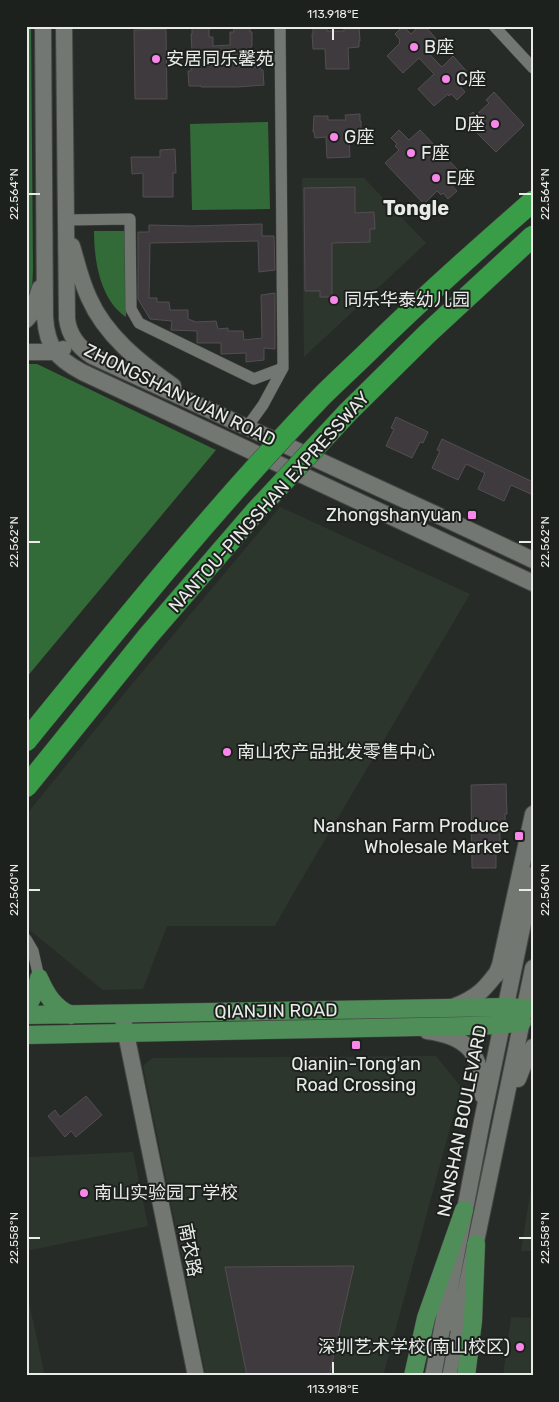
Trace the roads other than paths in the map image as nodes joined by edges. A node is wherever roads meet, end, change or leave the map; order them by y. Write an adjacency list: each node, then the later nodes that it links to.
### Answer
1 (43, 26): 11 (main road, ZHONGSHANYUAN ROAD)
2 (64, 26): 6 (main road, ZHONGSHANYUAN ROAD)
3 (74, 26): 6 (main road)
4 (280, 26): 16 (street)
5 (494, 26): 7 (street)
6 (64, 56): 9 (main road, ZHONGSHANYUAN ROAD)
7 (533, 68)
8 (533, 200): 21 (highway, NANTOU-PINGSHAN EXPRESSWAY, bridge)
9 (66, 224): 13 (main road, ZHONGSHANYUAN ROAD); 16 (street); 17 (main road)
10 (533, 236): 22 (highway, NANTOU-PINGSHAN EXPRESSWAY, bridge)
11 (44, 266): 12 (main road); 15 (main road, ZHONGSHANYUAN ROAD)
12 (26, 320)
13 (76, 343): 15 (main road); 17 (main road, ZHONGSHANYUAN ROAD)
14 (26, 352): 15 (main road)
15 (56, 352): 20 (main road, ZHONGSHANYUAN ROAD)
16 (283, 368): 18 (street)
17 (215, 413): 18 (main road, ZHONGSHANYUAN ROAD)
18 (246, 427): 19 (main road, ZHONGSHANYUAN ROAD)
19 (533, 560)
20 (533, 584)
21 (26, 741)
22 (26, 787)
23 (533, 814): 25 (main road)
24 (533, 875): 27 (main road, NANSHAN BOULEVARD)
25 (511, 913): 27 (main road); 29 (main road)
26 (26, 939): 30 (street)
27 (518, 944): 29 (main road); 32 (main road, NANSHAN BOULEVARD)
28 (532, 973): 37 (main road, NANSHAN BOULEVARD)
29 (496, 975): 33 (main road)
30 (39, 978): 31 (main road); 36 (main road)
31 (26, 1007)
32 (505, 1007): 33 (main road, QIANJIN ROAD); 37 (main road, QIANJIN ROAD); 38 (main road, NANSHAN BOULEVARD)
33 (450, 1008): 34 (main road, QIANJIN ROAD)
34 (122, 1014): 36 (main road, QIANJIN ROAD); 40 (main road, 南农路)
35 (26, 1015): 36 (main road, QIANJIN ROAD)
36 (71, 1015)
37 (528, 1015): 38 (main road, QIANJIN ROAD); 43 (main road, NANSHAN BOULEVARD)
38 (501, 1025): 39 (main road, QIANJIN ROAD); 44 (main road, NANSHAN BOULEVARD)
39 (401, 1028): 40 (main road, QIANJIN ROAD); 44 (main road)
40 (126, 1034): 41 (main road, QIANJIN ROAD); 48 (main road, 南农路)
41 (26, 1035)
42 (533, 1047): 43 (main road)
43 (502, 1120): 46 (main road, NANSHAN BOULEVARD)
44 (482, 1121): 45 (main road, NANSHAN BOULEVARD)
45 (464, 1210): 47 (main road, NANSHAN BOULEVARD); 49 (main road)
46 (476, 1244): 47 (main road, NANSHAN BOULEVARD); 52 (main road)
47 (449, 1330): 50 (main road, NANSHAN BOULEVARD, bridge); 51 (main road, NANSHAN BOULEVARD)
48 (196, 1376)
49 (413, 1376)
50 (433, 1376)
51 (448, 1376)
52 (466, 1376)

